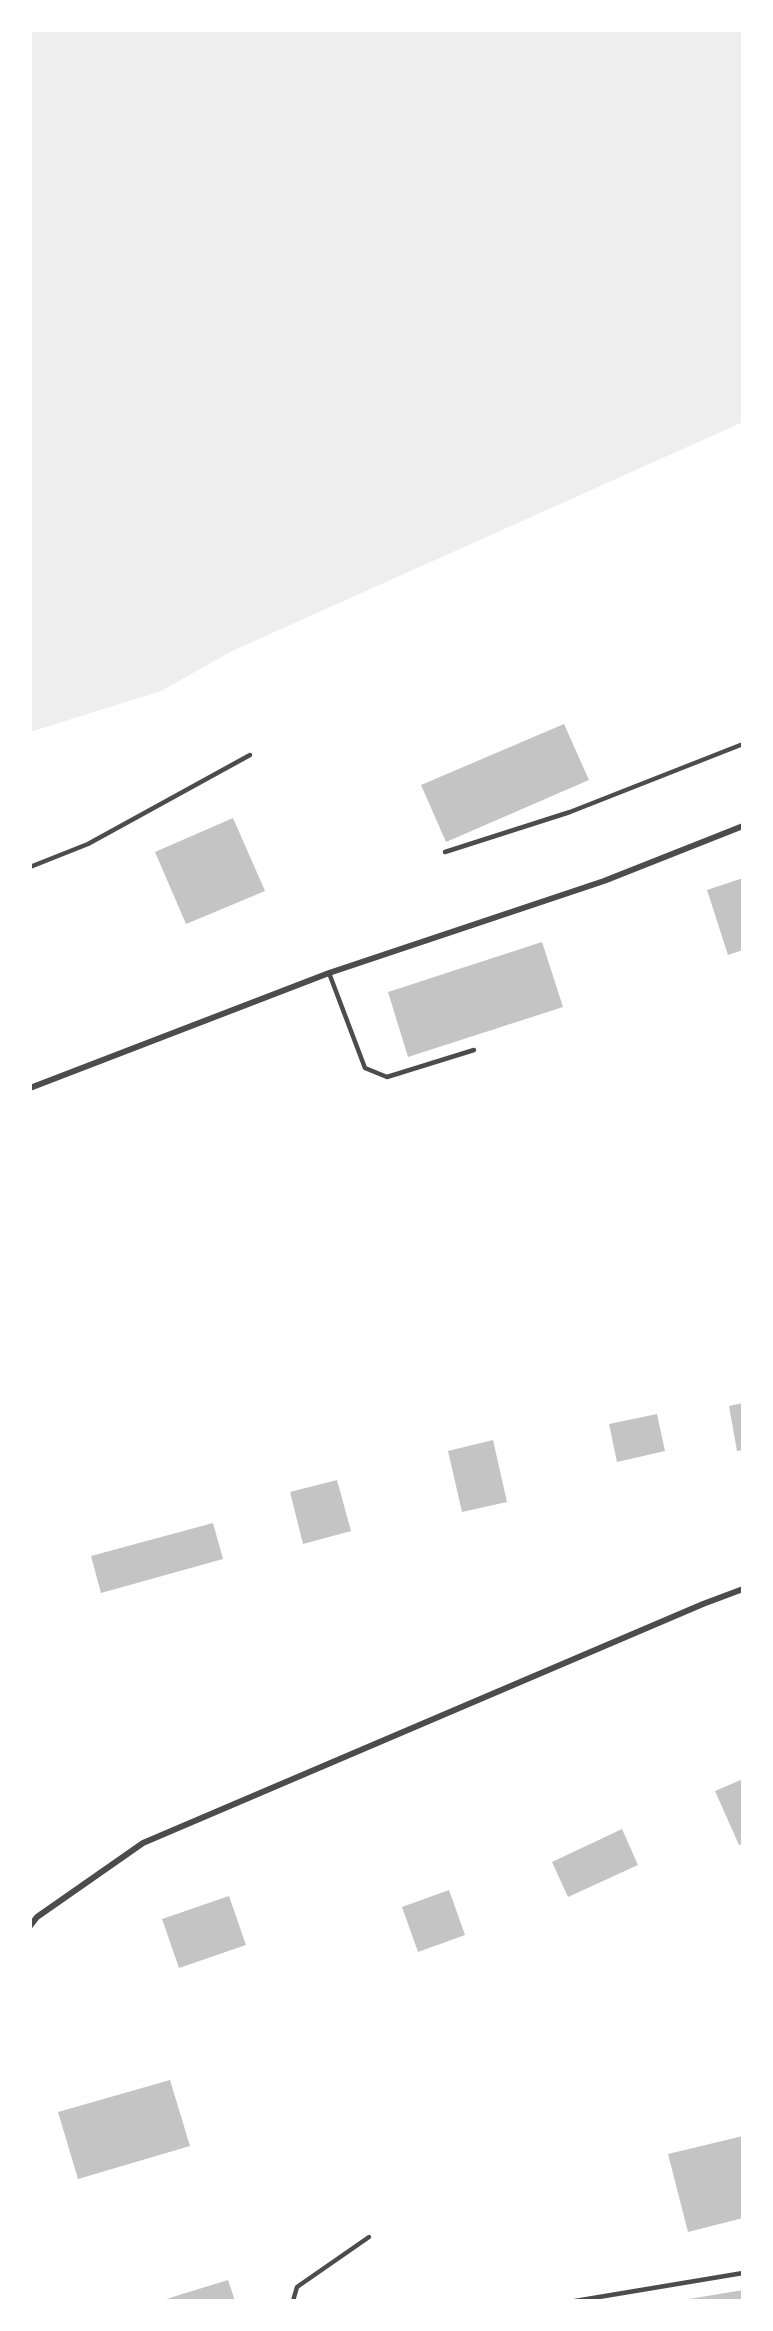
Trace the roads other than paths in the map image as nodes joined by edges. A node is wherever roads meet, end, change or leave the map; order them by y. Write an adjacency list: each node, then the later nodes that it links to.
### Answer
1 (743, 744): 4 (lane)
2 (250, 755): 5 (lane)
3 (743, 826): 6 (street)
4 (445, 852)
5 (30, 867)
6 (329, 974): 7 (lane); 8 (street)
7 (474, 1050)
8 (30, 1088)
9 (743, 1589): 10 (street)
10 (30, 1926)
11 (369, 2237): 13 (lane)
12 (743, 2272): 14 (lane)
13 (293, 2301)
14 (578, 2301)

